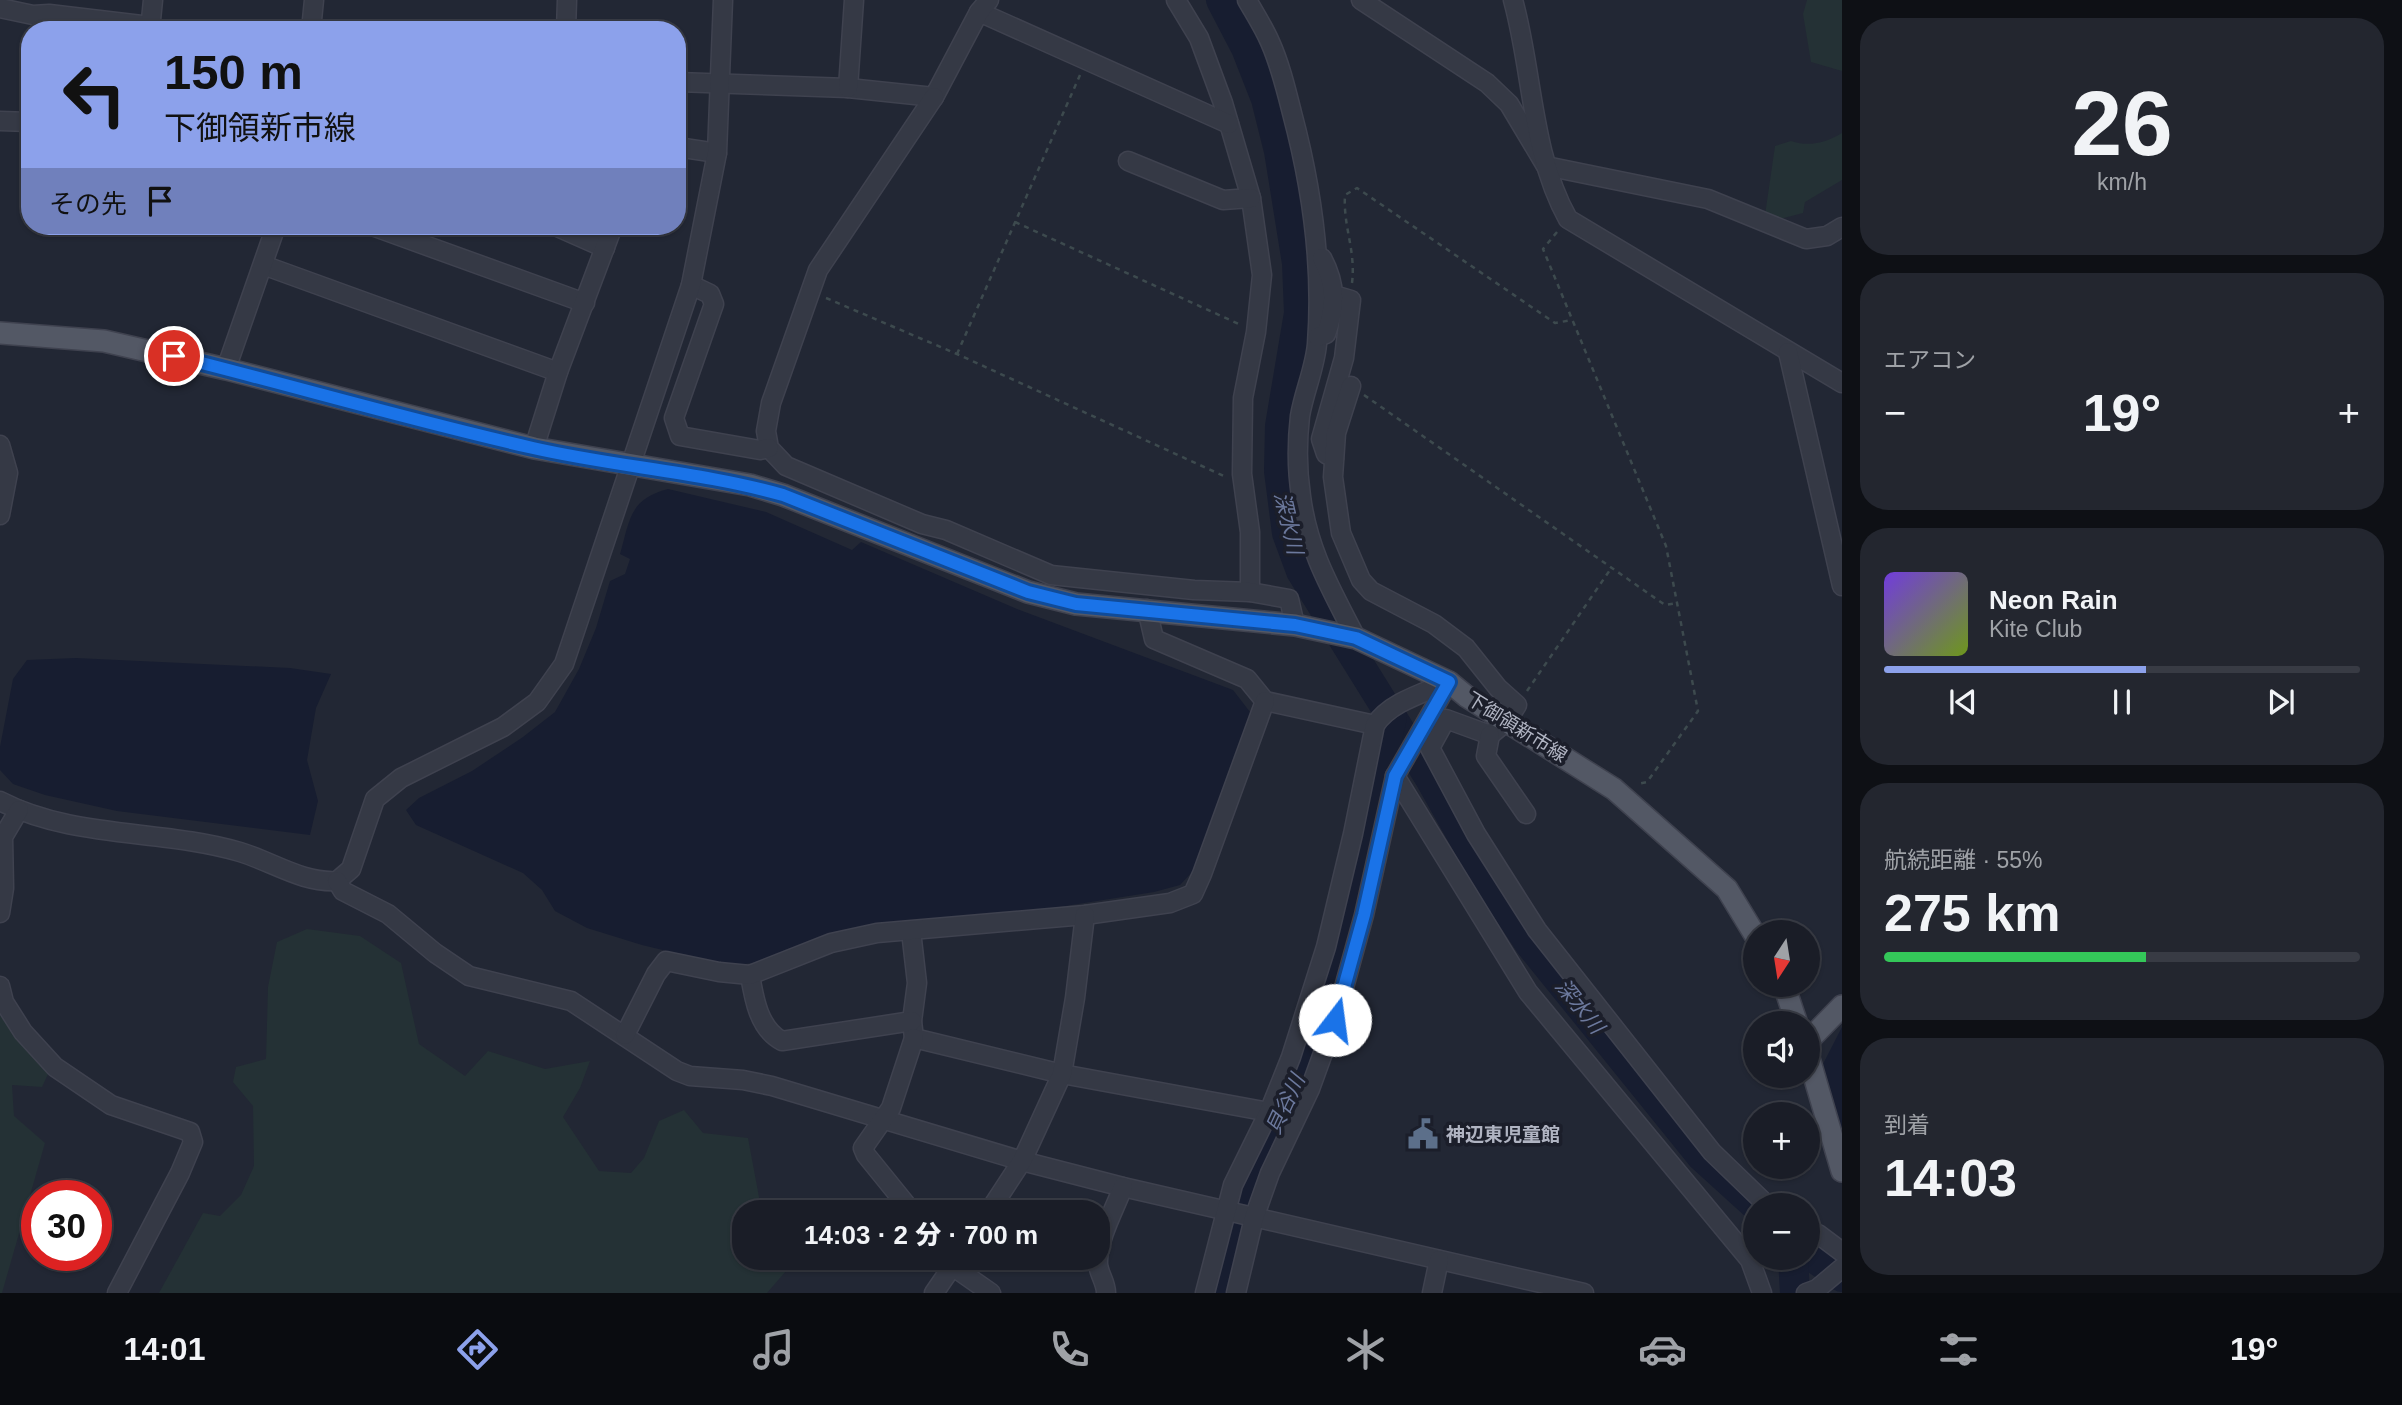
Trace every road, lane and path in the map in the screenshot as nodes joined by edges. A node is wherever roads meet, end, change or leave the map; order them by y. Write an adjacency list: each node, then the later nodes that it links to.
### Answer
1 (153, 0): 13 (street)
2 (313, 0): 14 (street)
3 (566, 0): 15 (street)
4 (723, 0): 18 (street)
5 (854, 0): 19 (street)
6 (1176, 0): 23 (street)
7 (1247, 0): 37 (street)
8 (1361, 0): 27 (street)
9 (1513, 0): 27 (street)
10 (984, 6): 16 (street); 20 (street)
11 (0, 8): 12 (street)
12 (100, 21)
13 (151, 21)
14 (312, 21)
15 (566, 21)
16 (1087, 61): 23 (street); 30 (path)
17 (686, 82): 18 (street)
18 (719, 83): 19 (street); 25 (street)
19 (848, 88): 20 (street)
20 (933, 97): 40 (street)
21 (0, 121): 22 (street)
22 (21, 122)
23 (1229, 124): 28 (street)
24 (686, 148): 25 (street)
25 (717, 153): 39 (street)
26 (1128, 161): 28 (street)
27 (1546, 166): 29 (street); 31 (street)
28 (1251, 198): 44 (street)
29 (1568, 219): 43 (path); 47 (street)
30 (1015, 222): 44 (path); 48 (path)
31 (1842, 227)
32 (273, 235): 38 (street)
33 (397, 235): 42 (street)
34 (575, 235): 36 (street)
35 (610, 235): 36 (street)
36 (605, 248): 42 (street)
37 (1317, 249): 41 (street); 46 (street)
38 (263, 265): 49 (street); 50 (street)
39 (691, 285): 55 (street); 57 (street)
40 (810, 292): 48 (path); 55 (street)
41 (1346, 293): 43 (path); 46 (street); 56 (street)
42 (584, 303): 50 (street)
43 (1572, 320): 63 (path)
44 (1256, 332): 58 (street)
45 (0, 333): 49 (main road, 下御領新市線)
46 (1317, 337): 66 (street)
47 (1788, 352): 51 (street); 61 (street)
48 (957, 354): 58 (path)
49 (226, 369): 54 (main road, 下御領新市線)
50 (558, 372): 54 (street)
51 (1842, 383)
52 (1351, 386): 56 (street); 60 (path)
53 (0, 445): 59 (street)
54 (534, 448): 57 (main road, 下御領新市線)
55 (769, 449): 62 (street)
56 (1334, 458): 70 (street)
57 (631, 467): 64 (main road, 下御領新市線); 76 (street)
58 (1242, 474): 62 (street)
59 (0, 515)
60 (1612, 567): 63 (path); 70 (path)
61 (1842, 586)
62 (1250, 592): 65 (street)
63 (1677, 603): 72 (path)
64 (1147, 609): 65 (main road, 下御領新市線); 68 (street)
65 (1295, 625): 66 (main road, 下御領新市線)
66 (1356, 638): 67 (main road, 下御領新市線)
67 (1449, 682): 69 (street); 70 (main road, 下御領新市線); 71 (street)
68 (1265, 701): 69 (street); 78 (street)
69 (1378, 720): 89 (street)
70 (1504, 721): 75 (street); 79 (main road, 下御領新市線); 94 (street)
71 (1399, 769): 98 (street); 114 (street)
72 (1630, 779)
73 (0, 801): 74 (street)
74 (19, 810): 76 (street); 77 (street)
75 (1527, 814)
76 (337, 881): 86 (street)
77 (0, 913)
78 (1085, 915): 80 (street); 87 (street)
79 (1746, 920)
80 (912, 931): 81 (street); 84 (street)
81 (750, 975): 84 (street); 86 (street)
82 (0, 986): 106 (street)
83 (1842, 1006): 85 (main road)
84 (913, 1029): 87 (street); 90 (street)
85 (1820, 1029)
86 (625, 1035): 90 (street)
87 (1062, 1074): 89 (street); 91 (street)
88 (1818, 1088): 92 (main road)
89 (1269, 1112): 97 (street)
90 (884, 1120): 91 (street); 95 (street)
91 (1022, 1161): 93 (street); 96 (street)
92 (1842, 1171)
93 (1123, 1187): 97 (street); 109 (street)
94 (1755, 1193)
95 (902, 1200)
96 (996, 1200)
97 (1225, 1211): 98 (street); 110 (street)
98 (1254, 1217): 101 (street); 111 (street)
99 (1820, 1236): 100 (street)
100 (1842, 1252)
101 (1439, 1260): 112 (street); 113 (street)
102 (1842, 1268): 105 (street)
103 (948, 1270): 107 (street)
104 (958, 1270): 108 (street)
105 (1815, 1292)
106 (117, 1293)
107 (934, 1293)
108 (991, 1293)
109 (1106, 1293)
110 (1205, 1293)
111 (1236, 1293)
112 (1432, 1293)
113 (1584, 1293)
114 (1762, 1293)

